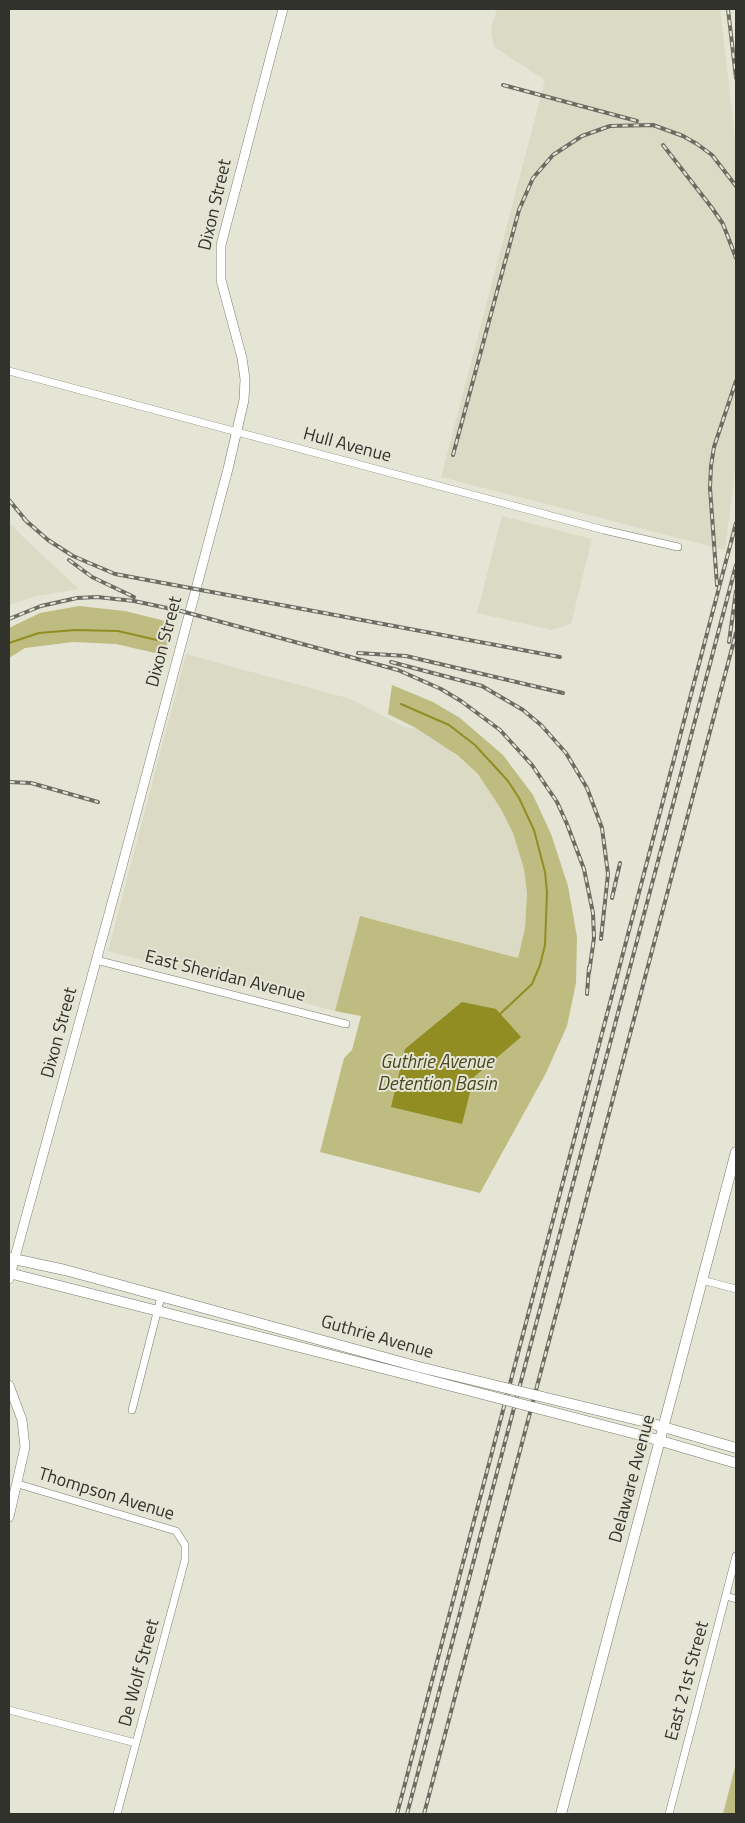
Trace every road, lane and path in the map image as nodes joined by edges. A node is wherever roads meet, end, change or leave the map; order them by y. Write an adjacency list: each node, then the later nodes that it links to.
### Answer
1 (283, 9): 3 (street, Dixon Street)
2 (9, 371): 3 (street, Hull Avenue)
3 (237, 432): 4 (street, Hull Avenue); 5 (street, Dixon Street)
4 (678, 548)
5 (96, 960): 6 (street, East Sheridan Avenue); 8 (street, Dixon Street)
6 (346, 1024)
7 (736, 1152): 10 (main road, Delaware Avenue)
8 (12, 1258): 9 (street, Dixon Street); 12 (main road, Guthrie Avenue)
9 (9, 1275): 13 (main road, Guthrie Avenue)
10 (702, 1280): 11 (street); 17 (main road, Delaware Avenue)
11 (736, 1289)
12 (161, 1297): 13 (street); 14 (main road, Guthrie Avenue)
13 (158, 1312): 14 (main road, Guthrie Avenue); 16 (street)
14 (418, 1372): 17 (main road, Guthrie Avenue, bridge); 18 (main road, Guthrie Avenue, bridge)
15 (9, 1385): 21 (street)
16 (132, 1410)
17 (663, 1427): 18 (main road, Delaware Avenue); 19 (main road, Guthrie Avenue)
18 (660, 1441): 20 (main road, Guthrie Avenue); 30 (main road, Delaware Avenue)
19 (736, 1448)
20 (736, 1463)
21 (18, 1484): 22 (street); 23 (street, Thompson Avenue)
22 (9, 1517)
23 (183, 1539): 28 (street, De Wolf Street)
24 (736, 1556): 25 (street, East 21st Street)
25 (726, 1596): 26 (street); 31 (street, East 21st Street)
26 (736, 1599)
27 (9, 1710): 28 (street)
28 (136, 1744): 29 (street, De Wolf Street)
29 (117, 1814)
30 (562, 1814)
31 (669, 1814)

